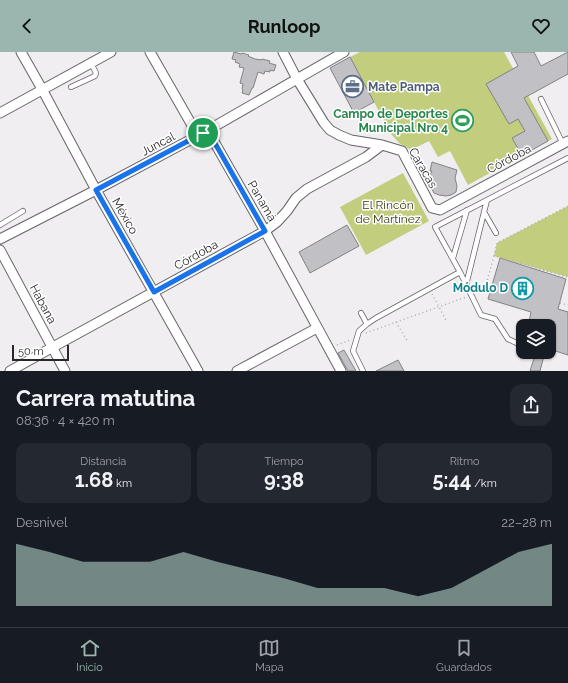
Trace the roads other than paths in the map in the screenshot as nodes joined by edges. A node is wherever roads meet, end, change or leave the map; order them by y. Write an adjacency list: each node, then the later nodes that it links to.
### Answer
1 (21, 52): 9 (street, México)
2 (111, 52): 6 (street)
3 (150, 52): 12 (street, Panamá)
4 (283, 52): 7 (street, Caracas)
5 (344, 52): 7 (street, Juncal)
6 (91, 63): 8 (lane); 9 (street)
7 (296, 78): 12 (street, Juncal); 14 (street, Caracas)
8 (70, 87)
9 (42, 89): 11 (street); 16 (street, México)
10 (541, 99): 13 (lane)
11 (0, 113)
12 (203, 133): 16 (street, Juncal); 23 (street, Panamá)
13 (565, 142): 19 (street, Córdoba)
14 (382, 145): 19 (street, Caracas); 23 (street, Córdoba)
15 (568, 158): 17 (lane)
16 (96, 190): 25 (street, Juncal); 30 (street, México)
17 (487, 200): 20 (lane); 21 (lane)
18 (23, 210): 22 (lane)
19 (440, 210)
20 (467, 210): 27 (lane); 27 (lane)
21 (484, 212): 24 (lane); 29 (lane)
22 (0, 225)
23 (265, 231): 30 (street, Córdoba); 33 (street, Panamá)
24 (496, 233)
25 (0, 239)
26 (0, 250): 35 (street, Habana)
27 (453, 258): 28 (lane)
28 (460, 272): 29 (lane); 32 (lane)
29 (466, 285): 34 (lane)
30 (154, 292): 35 (street, Córdoba); 38 (street, México)
31 (361, 313): 32 (lane)
32 (367, 324): 41 (lane)
33 (317, 328): 39 (street); 40 (street, Panamá)
34 (516, 343)
35 (53, 347): 36 (street, Córdoba); 37 (street, Habana)
36 (10, 371)
37 (65, 371)
38 (198, 371)
39 (237, 371)
40 (340, 371)
41 (363, 371)

